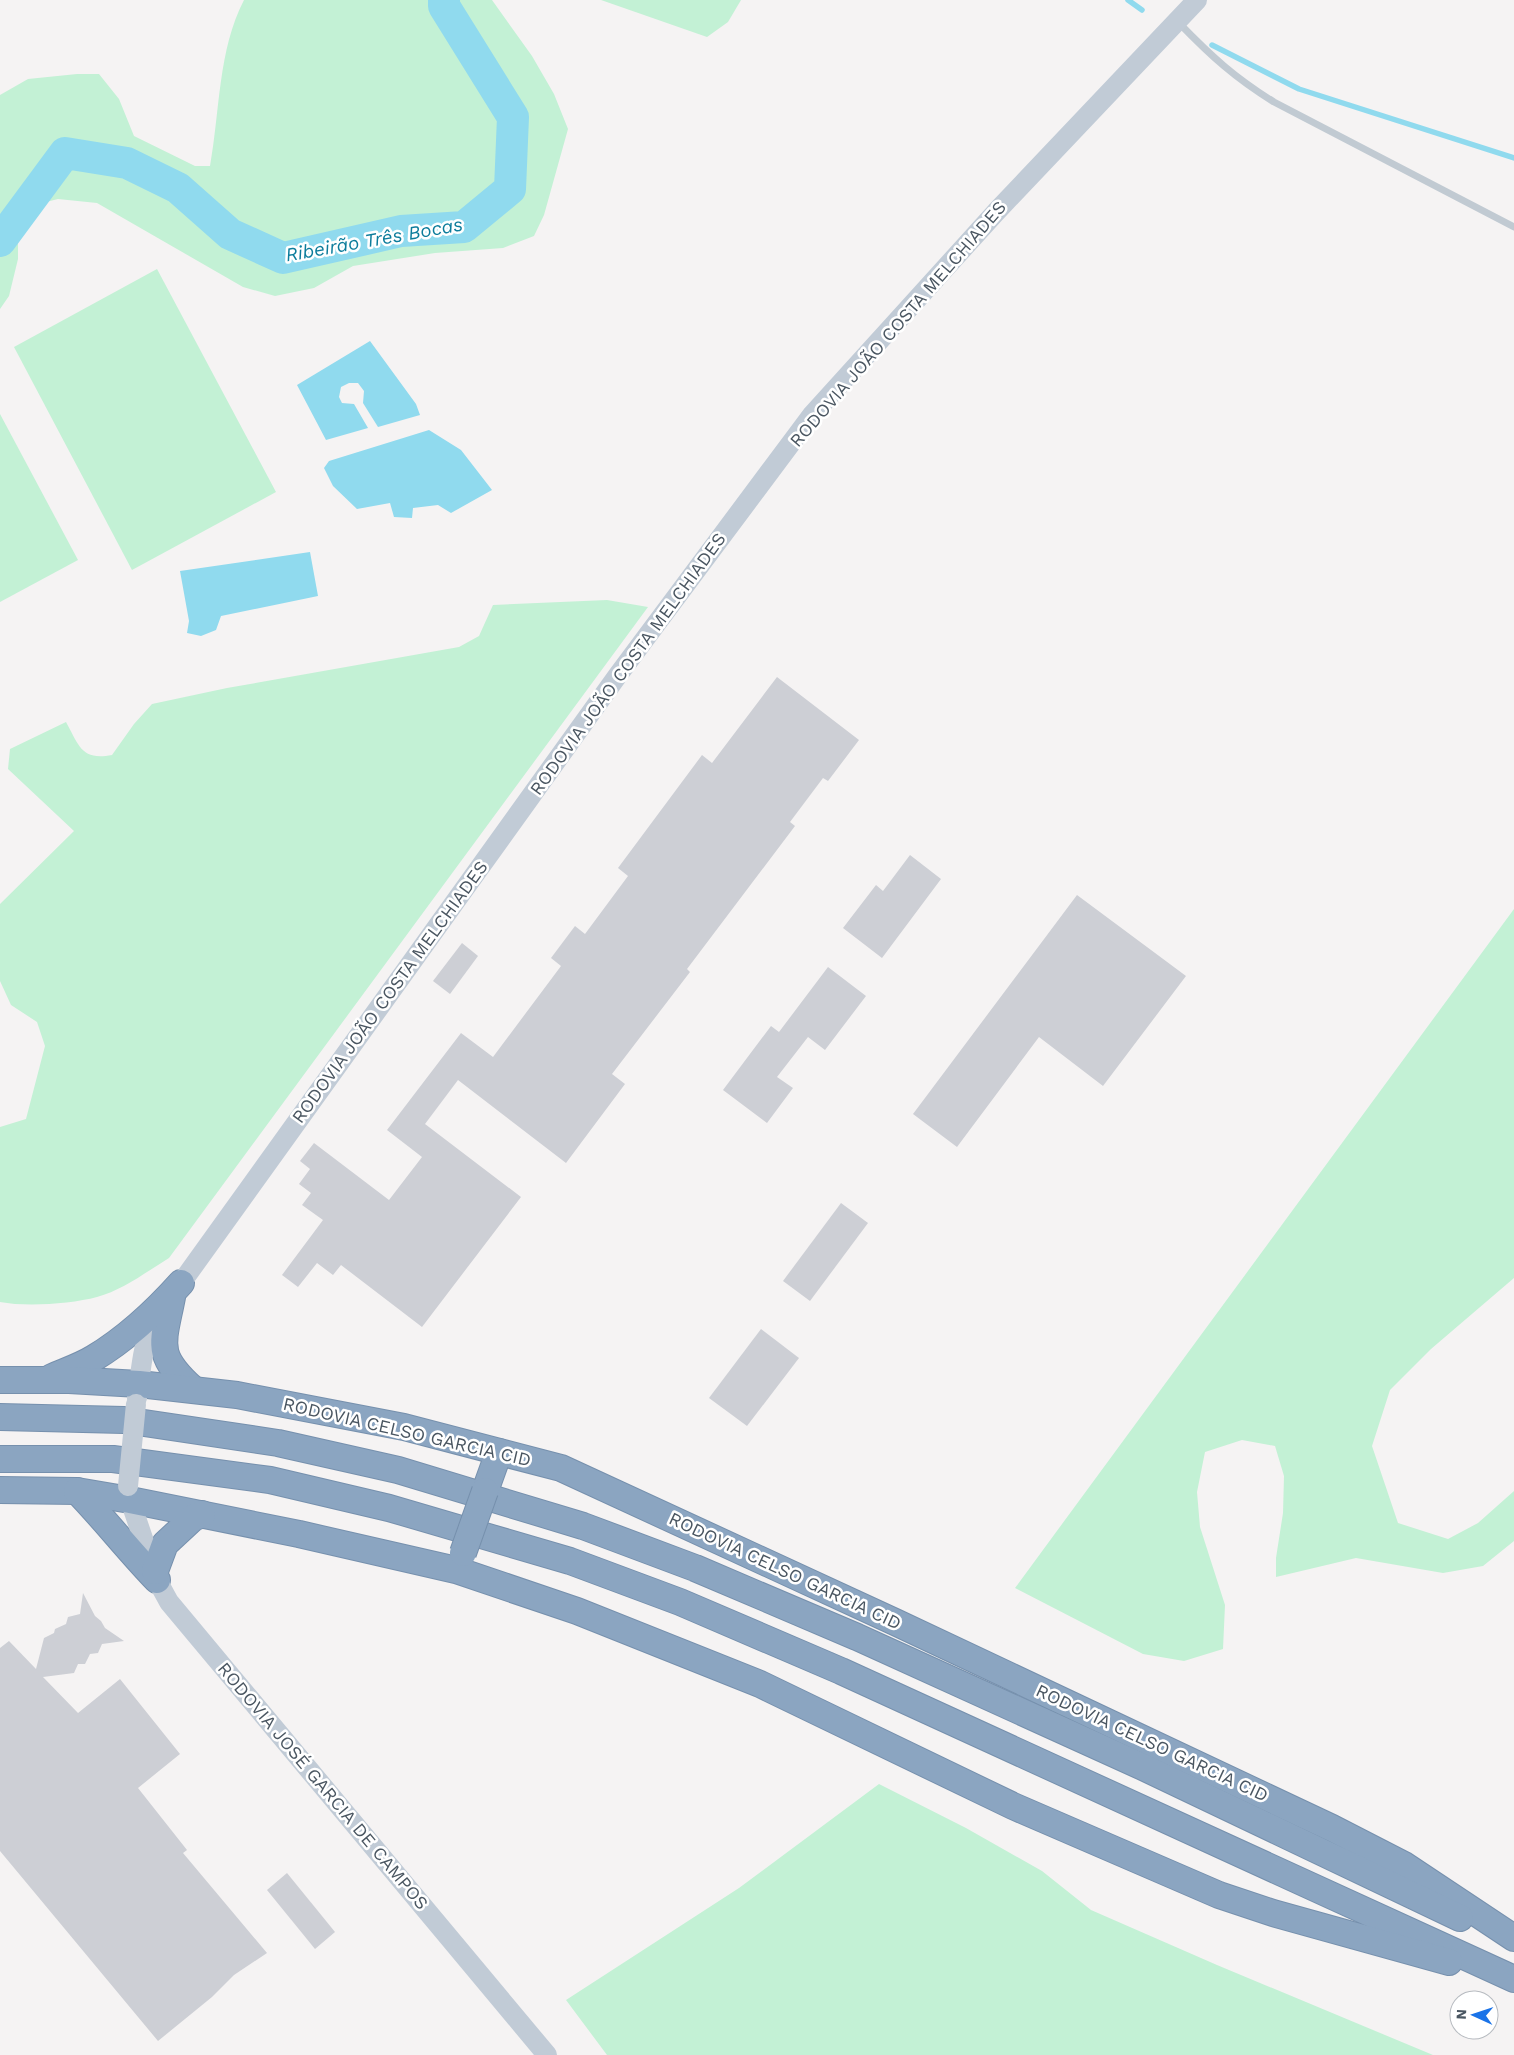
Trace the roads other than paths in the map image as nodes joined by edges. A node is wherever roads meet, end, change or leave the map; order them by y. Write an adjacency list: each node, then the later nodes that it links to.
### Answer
1 (1197, 0): 2 (street, RODOVIA JOÃO COSTA MELCHIADES)
2 (1177, 21): 3 (lane); 4 (street, RODOVIA JOÃO COSTA MELCHIADES)
3 (1514, 227)
4 (176, 1290): 6 (highway); 7 (highway); 8 (street, RODOVIA JOÃO COSTA MELCHIADES)
5 (0, 1380): 6 (highway, RODOVIA CELSO GARCIA CID)
6 (44, 1381): 8 (highway, RODOVIA CELSO GARCIA CID)
7 (193, 1389): 8 (highway, RODOVIA CELSO GARCIA CID); 10 (highway, RODOVIA CELSO GARCIA CID)
8 (137, 1394): 14 (street, RODOVIA JOÃO COSTA MELCHIADES, bridge)
9 (0, 1417): 19 (highway, RODOVIA CELSO GARCIA CID)
10 (498, 1452): 16 (highway, bridge); 18 (highway, RODOVIA CELSO GARCIA CID)
11 (0, 1459): 20 (highway)
12 (0, 1490): 13 (highway)
13 (77, 1491): 14 (highway); 17 (highway)
14 (129, 1493): 15 (highway); 17 (street, RODOVIA JOSÉ GARCIA DE CAMPOS)
15 (202, 1514): 16 (highway); 17 (highway)
16 (459, 1562): 21 (highway)
17 (156, 1576): 22 (street, RODOVIA JOSÉ GARCIA DE CAMPOS)
18 (1514, 1938)
19 (1514, 1944)
20 (1514, 1979)
21 (1514, 1985)
22 (547, 2055)

